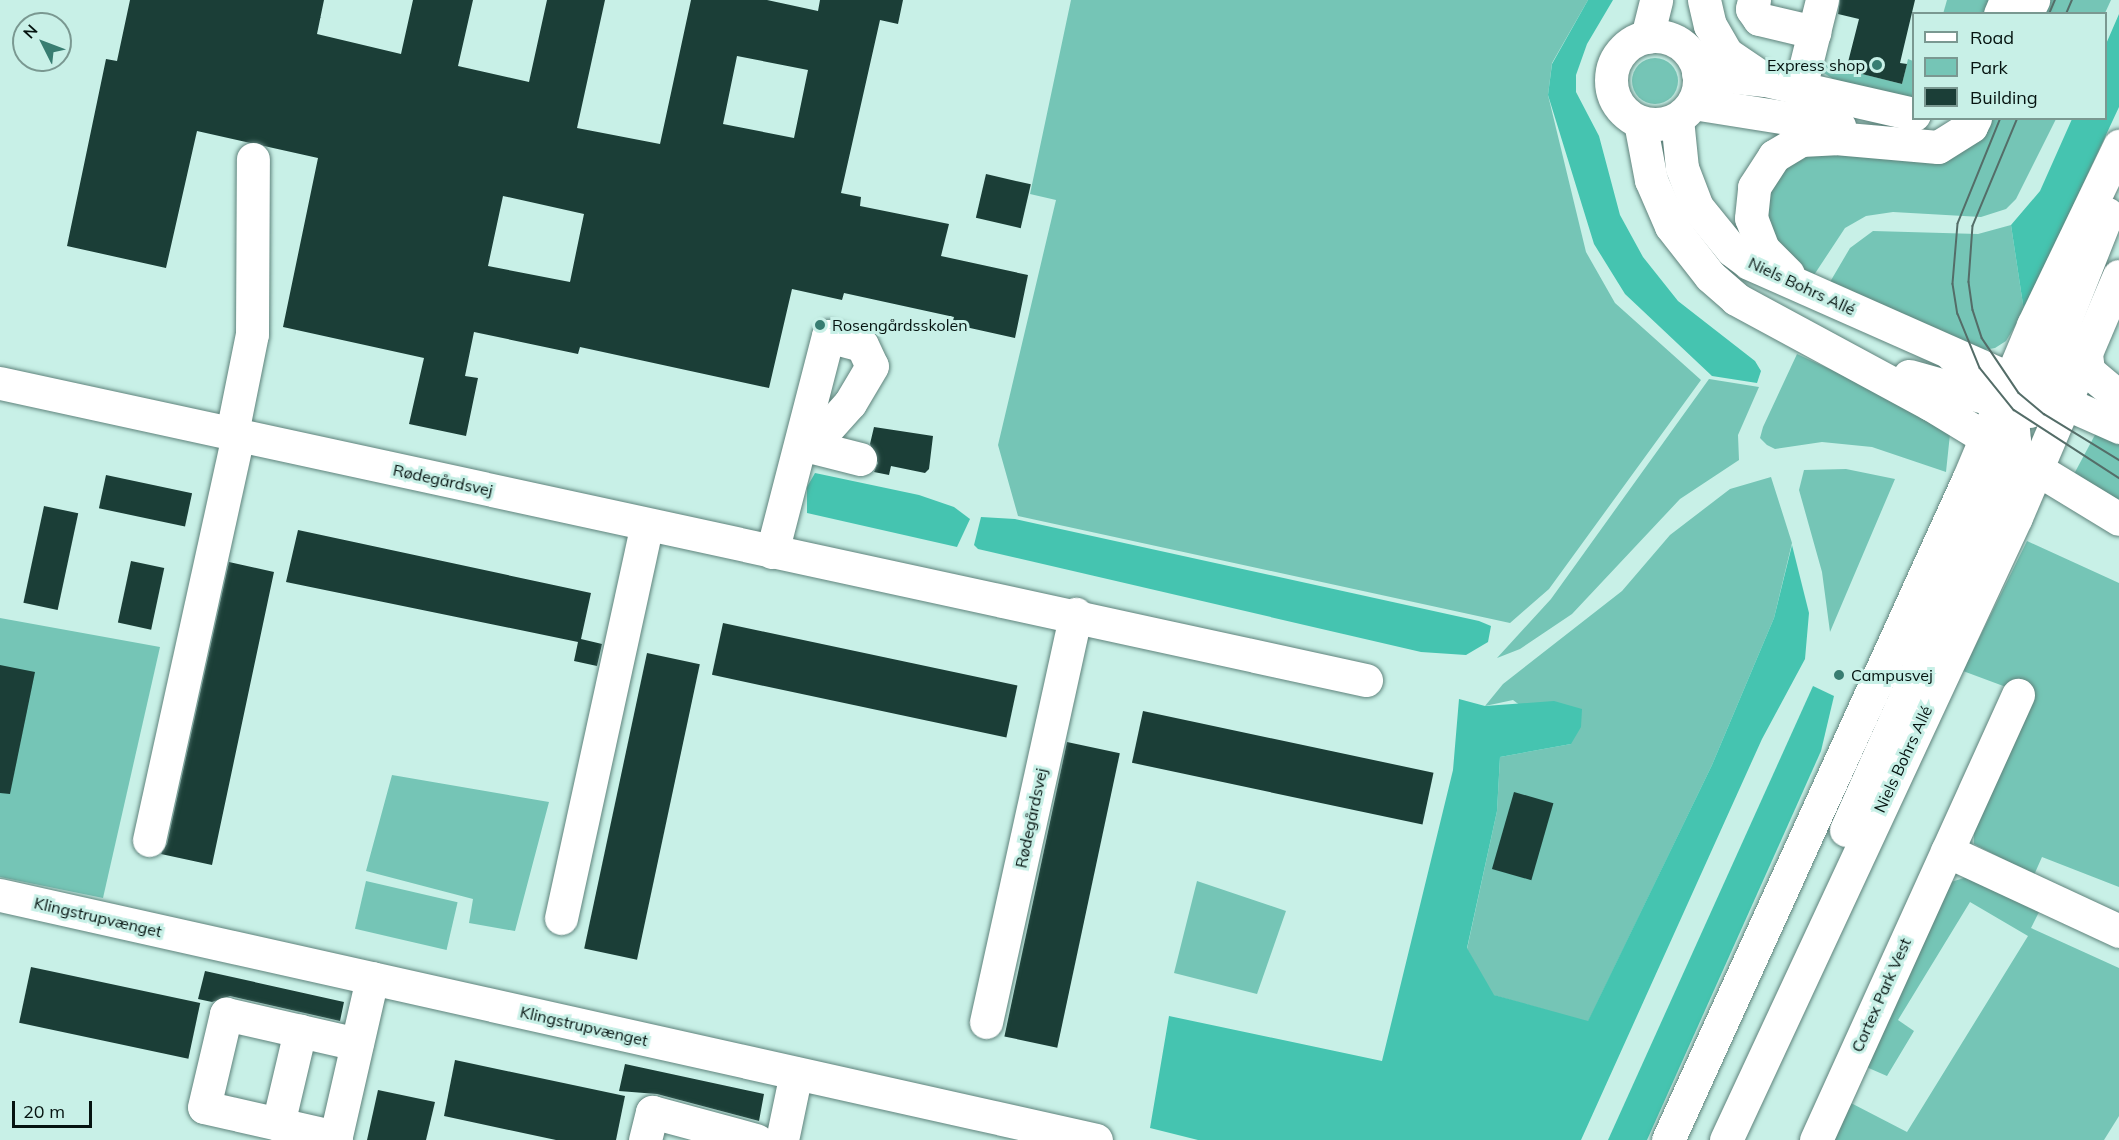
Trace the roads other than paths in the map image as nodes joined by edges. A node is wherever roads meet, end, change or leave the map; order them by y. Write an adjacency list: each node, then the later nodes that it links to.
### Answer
1 (1656, 0): 6 (street)
2 (1702, 0): 7 (street); 8 (street, Niels Bohrs Allé)
3 (1754, 0): 5 (street)
4 (1822, 0): 5 (street)
5 (1814, 32): 9 (street)
6 (1647, 37): 8 (street); 12 (street)
7 (1766, 80): 8 (street); 9 (street)
8 (1688, 86): 12 (street); 13 (street); 18 (street, Niels Bohrs Allé)
9 (1800, 87): 10 (street)
10 (1912, 114)
11 (1974, 120): 13 (street)
12 (1640, 122): 20 (street)
13 (1880, 141): 18 (street)
14 (2119, 146): 22 (street, Niels Bohrs Allé)
15 (253, 159): 25 (street)
16 (2119, 181): 22 (street)
17 (2119, 276): 19 (street, Niels Bohrs Allé)
18 (1801, 285): 22 (street, Niels Bohrs Allé)
19 (2100, 330): 22 (street, Niels Bohrs Allé); 23 (street)
20 (1842, 354): 22 (street); 26 (street)
21 (0, 382): 25 (street, Rødegårdsvej)
22 (2030, 396): 24 (street); 26 (street, Niels Bohrs Allé); 26 (street, Niels Bohrs Allé)
23 (2119, 397)
24 (2119, 427)
25 (235, 434): 29 (street, Rødegårdsvej); 34 (street)
26 (2011, 454): 28 (street); 51 (street, Niels Bohrs Allé); 52 (street, Niels Bohrs Allé)
27 (860, 459): 30 (street)
28 (2119, 519)
29 (647, 525): 30 (street, Rødegårdsvej); 37 (street)
30 (772, 552): 31 (street, Rødegårdsvej)
31 (1076, 614): 32 (street, Rødegårdsvej); 40 (street, Rødegårdsvej)
32 (1366, 680)
33 (2018, 695): 35 (street, Cortex Park Vest)
34 (148, 840)
35 (1947, 851): 38 (street); 53 (street, Cortex Park Vest)
36 (0, 896): 39 (street, Klingstrupvænget)
37 (561, 918)
38 (2119, 931)
39 (372, 978): 42 (street); 43 (street, Klingstrupvænget)
40 (986, 1022)
41 (300, 1031): 42 (street); 44 (street); 44 (street)
42 (357, 1044): 46 (street)
43 (796, 1073): 49 (street); 50 (street, Klingstrupvænget)
44 (278, 1124): 46 (street)
45 (723, 1136): 47 (street); 48 (street)
46 (335, 1139)
47 (645, 1140)
48 (756, 1140)
49 (782, 1140)
50 (1096, 1140)
51 (1668, 1140)
52 (1726, 1140)
53 (1816, 1140)

